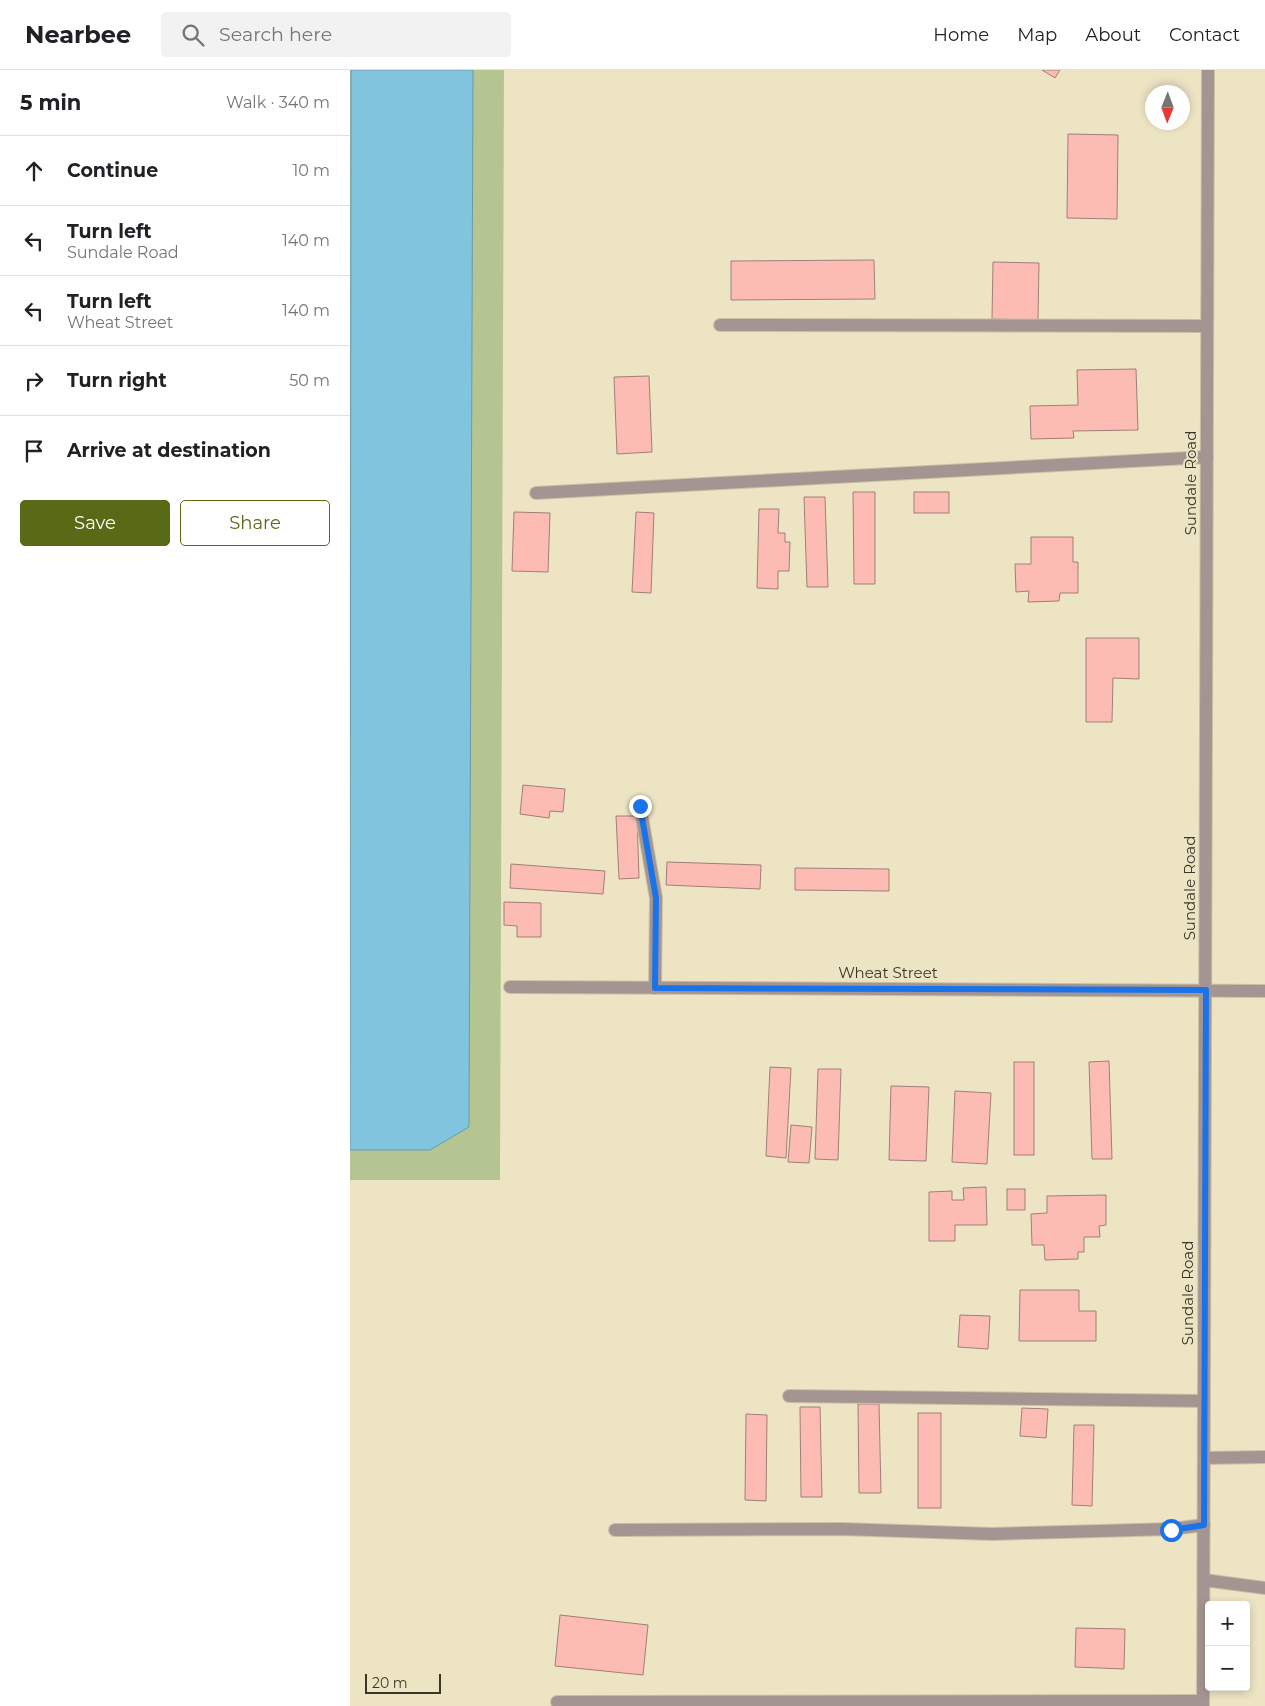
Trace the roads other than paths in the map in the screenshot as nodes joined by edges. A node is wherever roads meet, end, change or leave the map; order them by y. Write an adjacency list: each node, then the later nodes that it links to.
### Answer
1 (1208, 70): 3 (street, Sundale Road)
2 (720, 325): 3 (street)
3 (1208, 326): 4 (street, Sundale Road)
4 (1207, 457): 5 (street); 9 (street, Sundale Road)
5 (536, 493)
6 (640, 806): 8 (street)
7 (510, 987): 8 (street, Wheat Street)
8 (655, 988): 9 (street, Wheat Street)
9 (1206, 990): 10 (street, Wheat Street); 12 (street, Sundale Road)
10 (1265, 991)
11 (789, 1396): 12 (street)
12 (1204, 1401): 14 (street, Sundale Road)
13 (1265, 1457): 14 (street)
14 (1204, 1458): 15 (street, Sundale Road)
15 (1204, 1525): 16 (street); 17 (street, Sundale Road)
16 (615, 1530)
17 (1204, 1580): 18 (street); 20 (street, Sundale Road)
18 (1265, 1588)
19 (557, 1702): 20 (street)
20 (1204, 1703)

